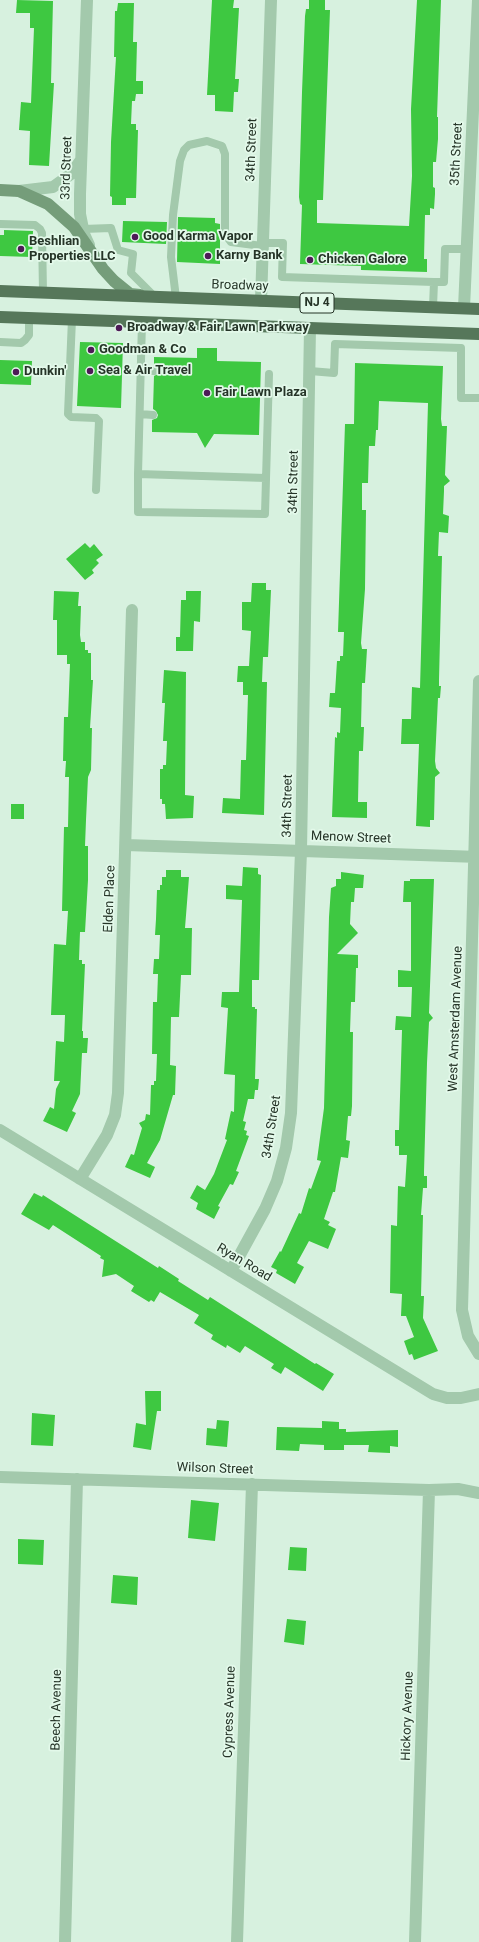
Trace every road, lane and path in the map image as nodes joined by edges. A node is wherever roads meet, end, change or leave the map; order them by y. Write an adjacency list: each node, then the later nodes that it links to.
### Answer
1 (87, 0): 4 (street, 33rd Street)
2 (271, 0): 9 (street, 34th Street)
3 (478, 0): 10 (street, 35th Street)
4 (81, 160): 6 (street); 8 (street, 33rd Street)
5 (0, 190): 6 (street)
6 (19, 191): 11 (street)
7 (0, 224): 14 (lane)
8 (83, 229): 11 (street, 33rd Street); 15 (lane)
9 (262, 244): 12 (lane); 16 (lane); 17 (street, 34th Street)
10 (466, 249): 12 (lane); 19 (street, 35th Street)
11 (92, 253): 15 (street, 33rd Street)
12 (434, 282): 18 (lane)
13 (0, 291): 14 (main road, Broadway / NJ 4)
14 (43, 293): 15 (main road, Broadway / NJ 4)
15 (155, 297): 16 (main road, Broadway / NJ 4)
16 (176, 298): 17 (main road, Broadway / NJ 4)
17 (261, 301): 18 (main road, Broadway / NJ 4)
18 (433, 307): 19 (main road, Broadway / NJ 4)
19 (464, 308): 20 (main road, Broadway / NJ 4)
20 (479, 309)
21 (0, 317): 22 (main road, NJ 4)
22 (29, 318): 23 (main road, NJ 4); 28 (lane)
23 (72, 319): 24 (main road, NJ 4); 39 (lane)
24 (142, 322): 25 (main road, NJ 4); 30 (lane)
25 (310, 328): 26 (main road, NJ 4); 32 (street, 34th Street)
26 (348, 329): 27 (main road, NJ 4); 29 (lane)
27 (479, 334)
28 (0, 342)
29 (348, 344): 32 (lane); 34 (lane)
30 (141, 370): 31 (lane); 35 (lane)
31 (154, 371)
32 (310, 371): 43 (street, 34th Street)
33 (269, 374): 38 (lane)
34 (479, 398)
35 (140, 414): 36 (lane); 37 (lane)
36 (152, 415)
37 (138, 474): 38 (lane); 38 (lane)
38 (266, 478)
39 (96, 490)
40 (132, 610): 42 (street, Elden Place)
41 (479, 681): 44 (street, West Amsterdam Avenue)
42 (126, 845): 43 (street, Menow Street); 46 (street, Elden Place)
43 (301, 851): 44 (street, Menow Street); 47 (street, 34th Street)
44 (477, 856): 48 (street, West Amsterdam Avenue)
45 (0, 1130): 46 (street, Ryan Road)
46 (80, 1179): 47 (street, Ryan Road)
47 (231, 1271): 49 (street, Ryan Road)
48 (479, 1354)
49 (479, 1394)
50 (0, 1477): 51 (street, Wilson Street)
51 (77, 1479): 52 (street, Wilson Street); 55 (street, Beech Avenue)
52 (252, 1484): 53 (street, Wilson Street); 56 (street, Cypress Avenue)
53 (429, 1490): 54 (street, Wilson Street); 57 (street, Hickory Avenue)
54 (479, 1493)
55 (65, 1942)
56 (237, 1942)
57 (415, 1942)

